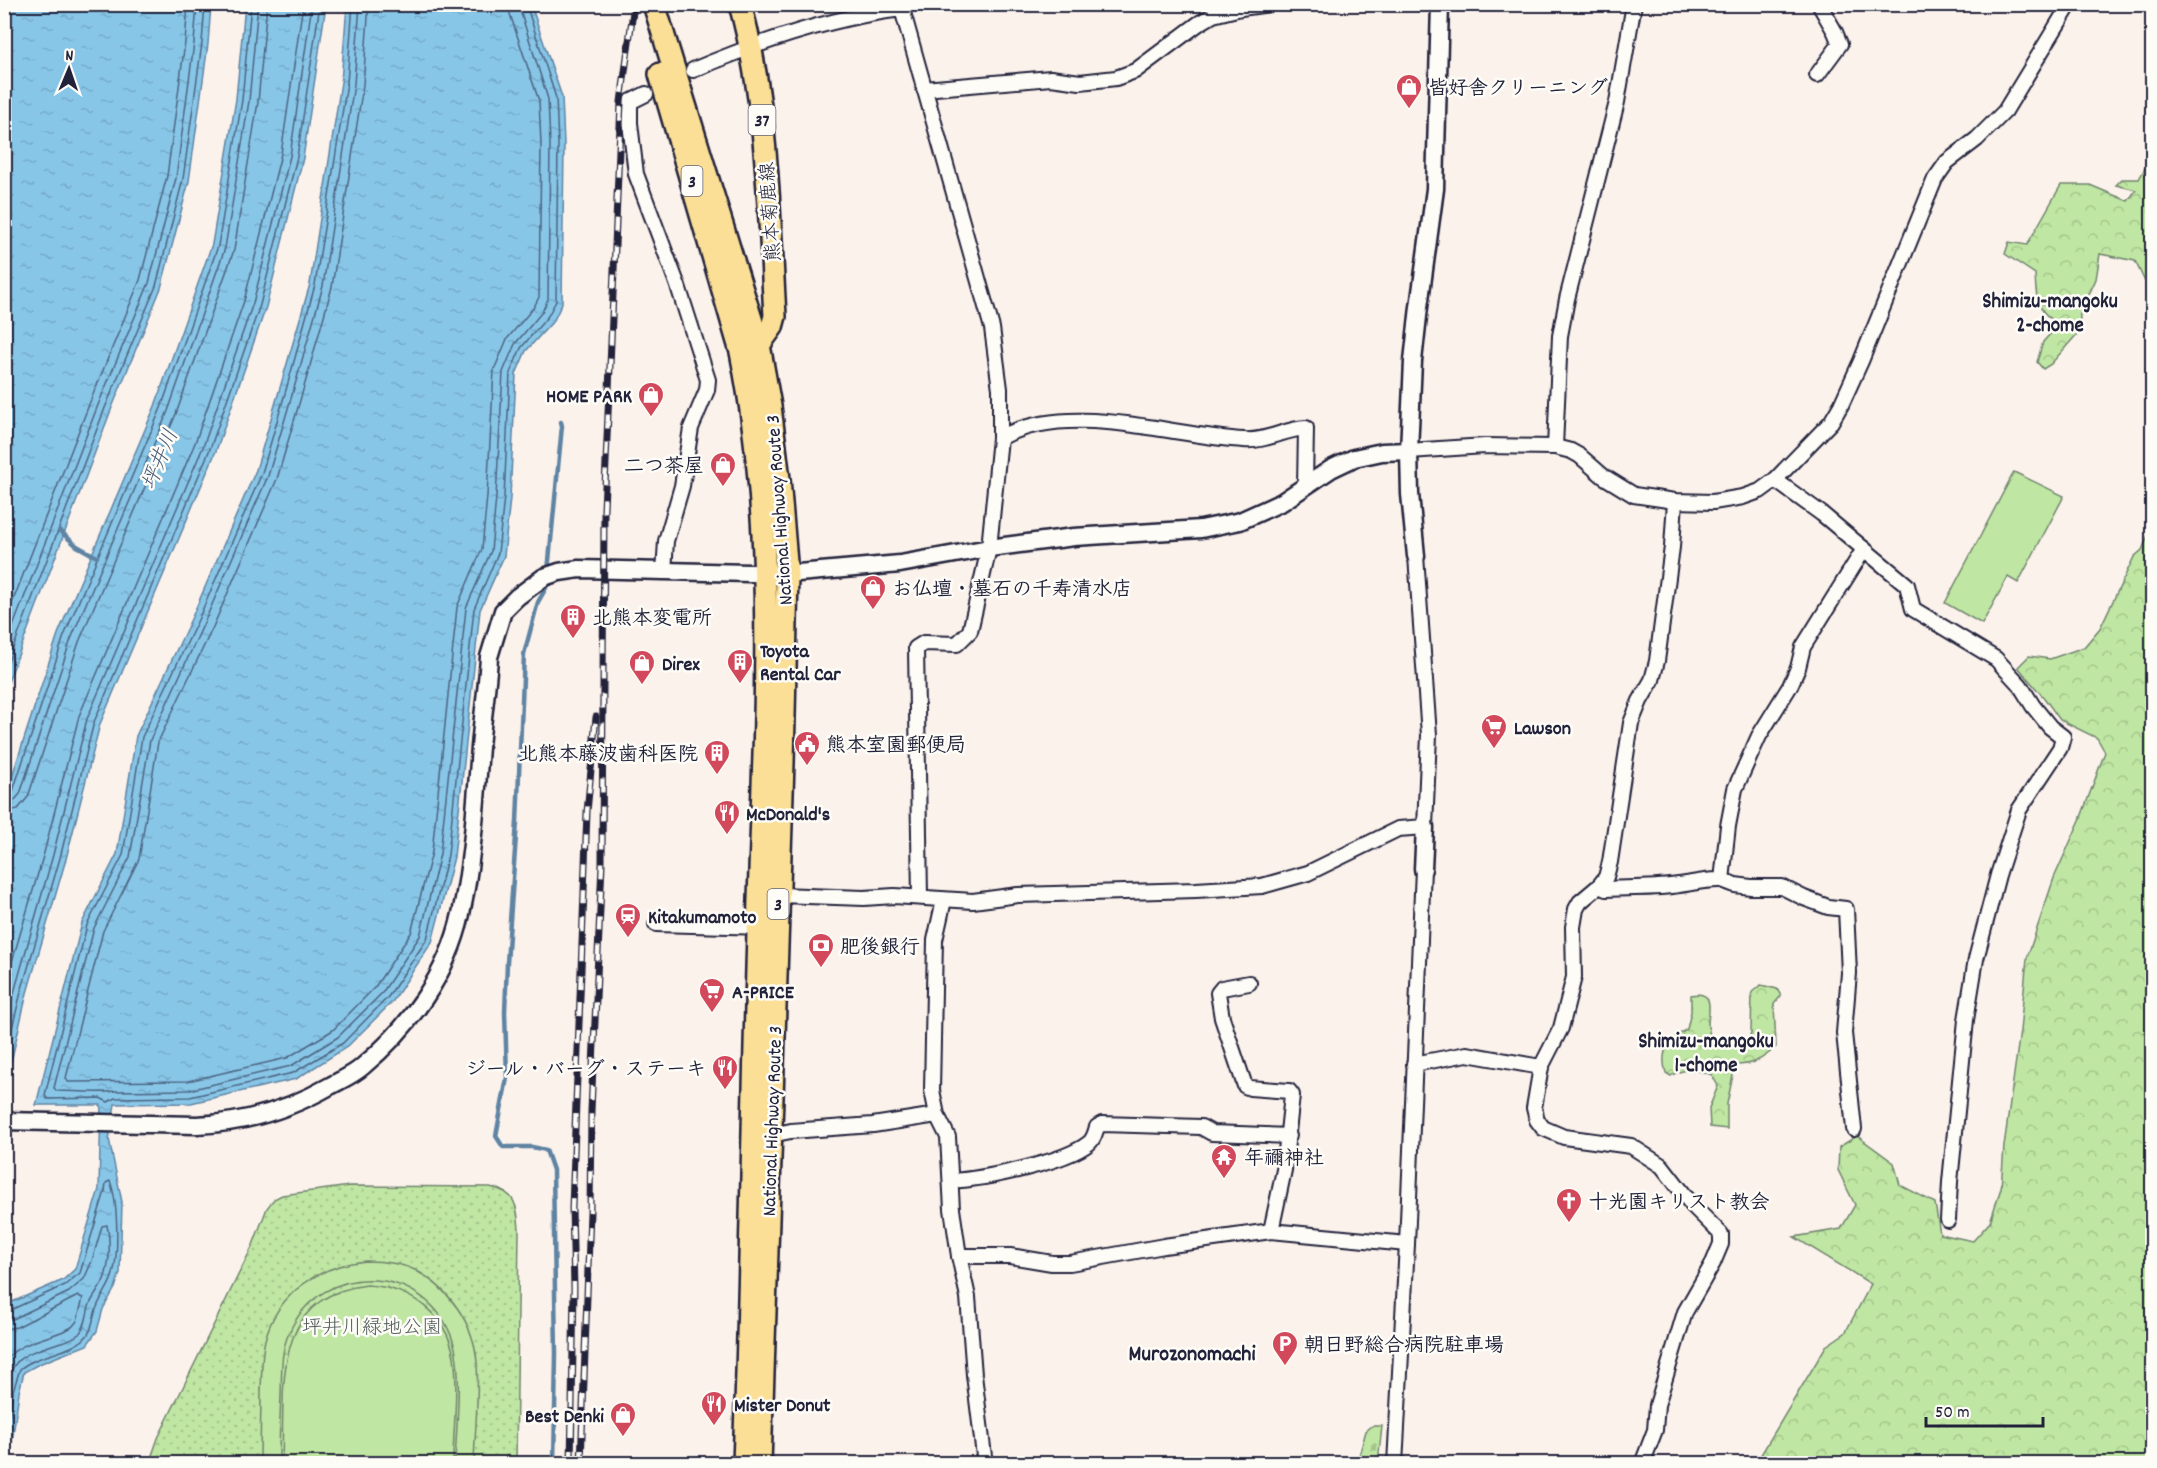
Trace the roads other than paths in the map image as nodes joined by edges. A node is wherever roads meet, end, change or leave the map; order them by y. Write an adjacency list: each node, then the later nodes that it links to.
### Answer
1 (740, 4): 9 (main road, 熊本菊鹿線 / 37)
2 (1270, 4): 12 (street)
3 (1440, 4): 17 (street)
4 (1634, 4): 16 (street)
5 (1819, 4): 11 (street)
6 (2070, 4): 18 (street)
7 (645, 6): 14 (main road, National Highway Route 3 / 3); 26 (main road, National Highway Route 3 / 3)
8 (902, 7): 9 (street); 12 (street)
9 (751, 45): 10 (street); 14 (main road, 熊本菊鹿線 / 37)
10 (693, 70)
11 (1817, 75)
12 (924, 89): 15 (street)
13 (646, 94): 24 (street)
14 (759, 345): 25 (main road, National Highway Route 3 / 3)
15 (1000, 438): 19 (street); 21 (street)
16 (1555, 447): 17 (street); 20 (street)
17 (1409, 451): 19 (street); 23 (street)
18 (1775, 480): 20 (street); 22 (street)
19 (1305, 486): 21 (street)
20 (1674, 501): 30 (street)
21 (989, 548): 25 (street); 32 (street)
22 (1864, 549): 29 (street); 45 (street)
23 (1416, 556): 27 (street)
24 (664, 572): 26 (street); 40 (street)
25 (787, 574): 26 (street); 31 (main road, National Highway Route 3 / 3)
26 (765, 575): 35 (main road, National Highway Route 3 / 3)
27 (1425, 827): 28 (street); 33 (street)
28 (1423, 869): 37 (street)
29 (1722, 880): 30 (street); 41 (street)
30 (1599, 886): 38 (street)
31 (779, 895): 32 (street); 35 (main road, National Highway Route 3 / 3)
32 (920, 896): 33 (street)
33 (945, 900): 39 (street)
34 (656, 924): 35 (street)
35 (768, 928): 42 (main road, National Highway Route 3 / 3); 49 (main road, National Highway Route 3 / 3)
36 (1249, 983): 43 (street)
37 (1414, 1064): 38 (street); 47 (street)
38 (1540, 1067): 53 (street)
39 (937, 1115): 42 (street); 44 (street)
40 (13, 1122)
41 (1854, 1129)
42 (771, 1136): 50 (main road, National Highway Route 3 / 3)
43 (1289, 1136): 44 (street); 46 (street)
44 (951, 1181): 48 (street)
45 (1948, 1220)
46 (1271, 1231): 47 (street); 48 (street)
47 (1407, 1244): 52 (street)
48 (959, 1256): 51 (street)
49 (744, 1464)
50 (760, 1464)
51 (985, 1464)
52 (1395, 1464)
53 (1642, 1464)

